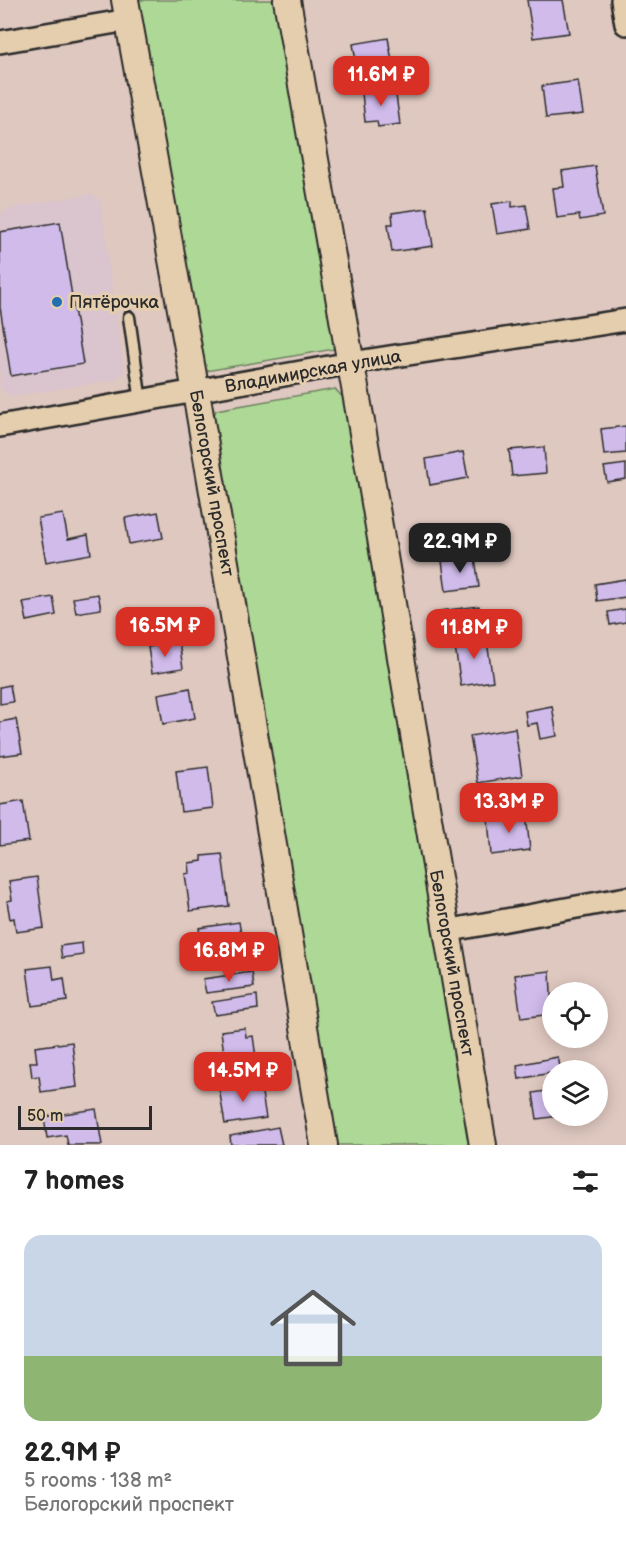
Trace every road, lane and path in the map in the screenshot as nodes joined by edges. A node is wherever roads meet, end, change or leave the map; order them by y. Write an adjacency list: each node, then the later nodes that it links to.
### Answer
1 (286, 0): 8 (street, Белогорский проспект)
2 (622, 0): 4 (street)
3 (127, 10): 5 (street); 9 (street, Белогорский проспект)
4 (626, 24)
5 (0, 42)
6 (129, 316): 10 (lane)
7 (626, 320): 8 (street, Владимирская улица)
8 (351, 363): 9 (street, Владимирская улица); 13 (street, Белогорский проспект)
9 (196, 392): 10 (street, Владимирская улица); 14 (street, Белогорский проспект)
10 (141, 402): 11 (street, Владимирская улица)
11 (0, 426)
12 (626, 898): 13 (street)
13 (446, 931): 15 (street, Белогорский проспект)
14 (324, 1145)
15 (483, 1145)

